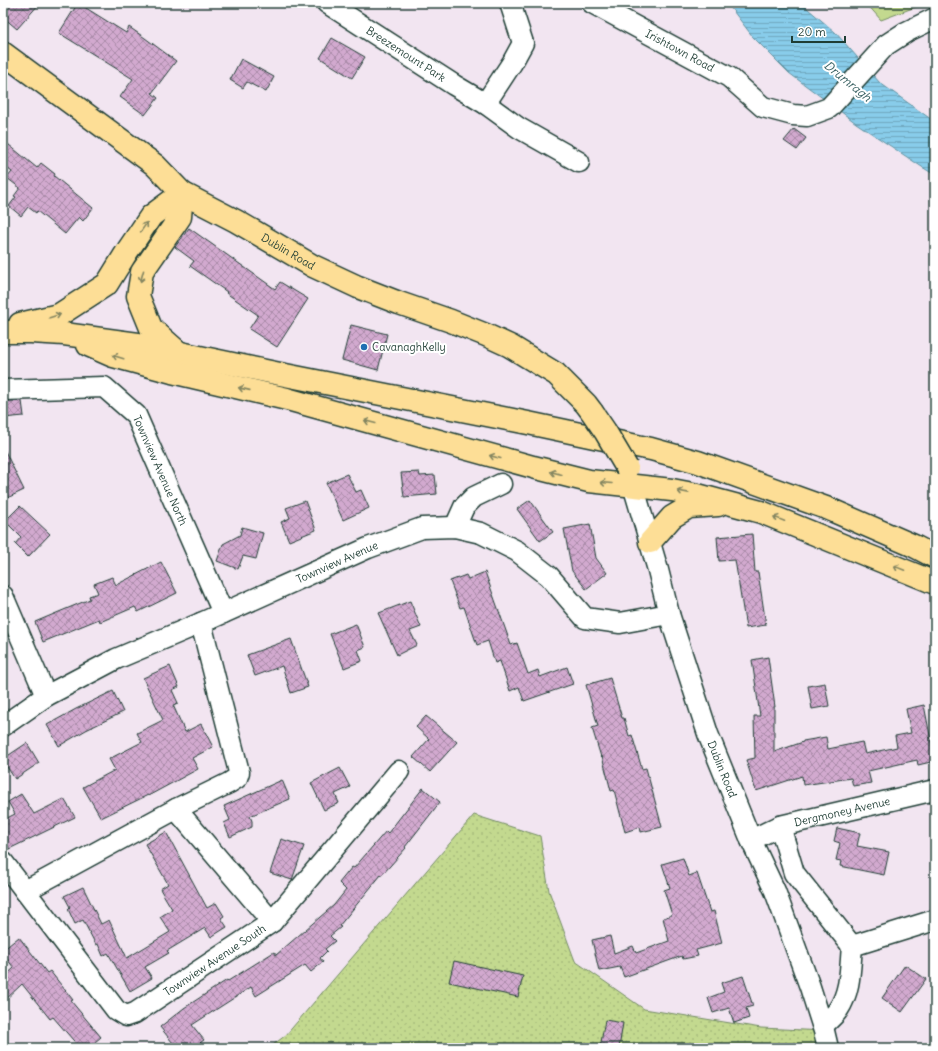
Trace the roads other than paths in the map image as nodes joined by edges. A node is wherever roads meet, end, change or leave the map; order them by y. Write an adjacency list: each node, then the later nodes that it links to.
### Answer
1 (327, 3): 6 (street, Breezemount Park)
2 (510, 3): 6 (street)
3 (592, 3): 4 (street, Irishtown Road)
4 (935, 18)
5 (3, 53): 8 (main road, Dublin Road)
6 (486, 104): 7 (street, Breezemount Park)
7 (579, 162)
8 (182, 193): 9 (main road, one-way to 8); 12 (main road, one-way to 12); 14 (main road, Dublin Road, bridge)
9 (3, 328)
10 (3, 332): 11 (main road)
11 (64, 334): 12 (main road); 14 (main road, one-way to 11)
12 (179, 353): 19 (main road)
13 (3, 390): 22 (street, Townview Avenue North)
14 (630, 477): 16 (main road, one-way to 14); 18 (street, Dublin Road)
15 (501, 484): 17 (street)
16 (731, 504): 18 (main road); 20 (main road, one-way to 16)
17 (454, 527): 22 (street, Townview Avenue); 23 (street, Townview Avenue)
18 (650, 542): 23 (street, Dublin Road)
19 (935, 556)
20 (935, 583)
21 (3, 596): 25 (street)
22 (223, 613): 24 (street, Townview Avenue)
23 (669, 614): 31 (street, Dublin Road)
24 (201, 623): 25 (street, Townview Avenue); 29 (street)
25 (46, 696): 26 (street, Townview Avenue)
26 (3, 726)
27 (399, 770): 35 (street, Townview Avenue South)
28 (935, 790): 30 (street, Dergmoney Avenue)
29 (176, 808): 33 (street); 35 (street)
30 (780, 826): 31 (street, Dergmoney Avenue); 36 (street)
31 (751, 840): 37 (street, Dublin Road)
32 (3, 862): 33 (street, Townview Avenue South)
33 (26, 891): 35 (street, Townview Avenue South)
34 (935, 920): 36 (street)
35 (272, 922)
36 (852, 946): 37 (street)
37 (823, 1026): 38 (street, Dublin Road)
38 (828, 1048)

